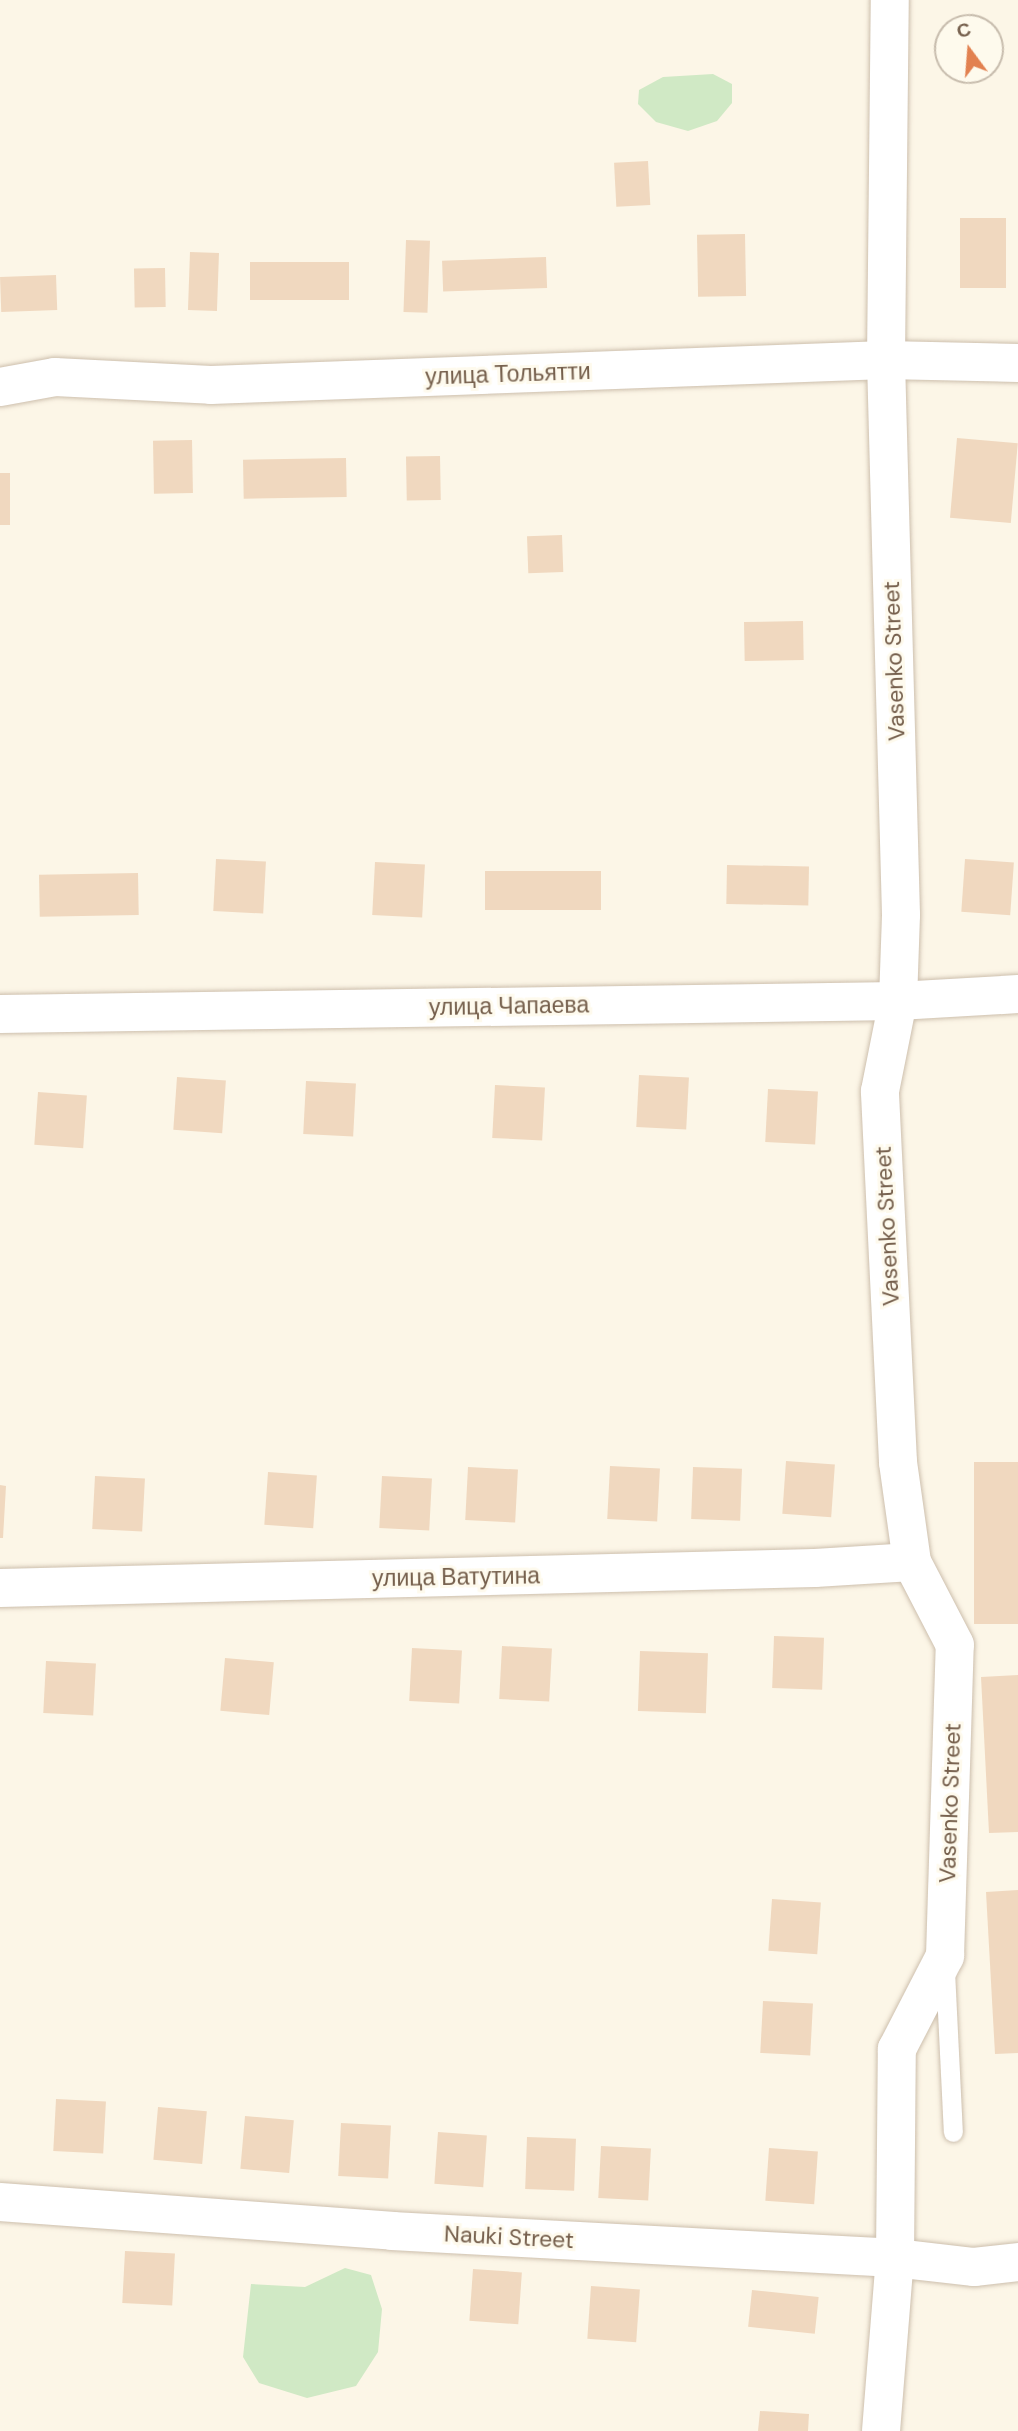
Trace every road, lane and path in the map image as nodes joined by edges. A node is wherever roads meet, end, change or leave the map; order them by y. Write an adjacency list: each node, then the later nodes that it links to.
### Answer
1 (890, 0): 2 (street, Vasenko Street)
2 (886, 360): 3 (street, улица Тольятти); 4 (street, улица Тольятти); 6 (street, Vasenko Street)
3 (1018, 363)
4 (0, 387)
5 (1018, 994): 6 (street, улица Чапаева)
6 (898, 1000): 7 (street, улица Чапаева); 8 (street, Vasenko Street)
7 (0, 1014)
8 (912, 1562): 9 (street, улица Ватутина); 10 (street, Vasenko Street)
9 (0, 1588)
10 (945, 1956): 11 (lane); 13 (street, Vasenko Street)
11 (953, 2132)
12 (0, 2202): 13 (street, Nauki Street)
13 (895, 2258): 14 (street, Nauki Street); 15 (street, Vasenko Street)
14 (1018, 2262)
15 (881, 2431)

